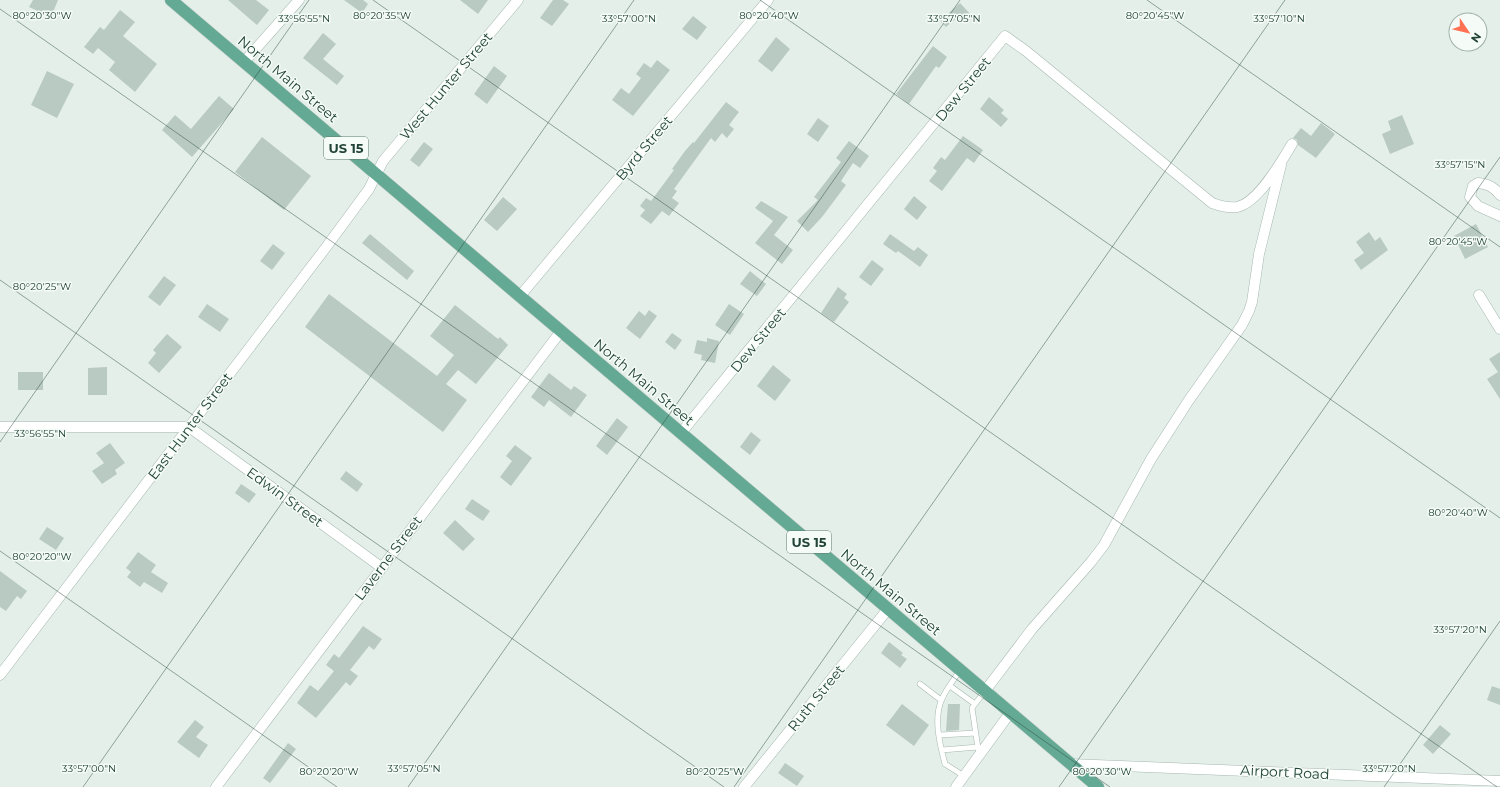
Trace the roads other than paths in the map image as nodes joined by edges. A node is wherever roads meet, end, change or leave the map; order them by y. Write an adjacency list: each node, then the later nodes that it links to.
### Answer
1 (172, 0): 5 (main road, North Main Street / US 15)
2 (299, 0): 5 (street)
3 (518, 0): 8 (street, West Hunter Street)
4 (768, 0): 12 (street, Byrd Street)
5 (244, 62): 8 (main road, North Main Street / US 15)
6 (1292, 144): 7 (street, Dew Street)
7 (1282, 160): 17 (street, Dew Street); 24 (street)
8 (377, 174): 12 (main road, North Main Street / US 15); 16 (street, East Hunter Street)
9 (1500, 195): 10 (street)
10 (1500, 216)
11 (1479, 294): 13 (street)
12 (520, 296): 14 (main road, North Main Street / US 15)
13 (1500, 329)
14 (561, 331): 17 (main road, North Main Street / US 15); 18 (street, Laverne Street)
15 (0, 427): 16 (street)
16 (189, 427): 18 (street, Edwin Street); 21 (street, East Hunter Street)
17 (681, 433): 19 (main road, North Main Street / US 15)
18 (381, 567): 35 (street, Laverne Street)
19 (888, 609): 20 (main road, North Main Street / US 15); 36 (street, Ruth Street)
20 (960, 670): 23 (lane); 24 (main road, North Main Street / US 15)
21 (0, 675)
22 (920, 684): 25 (lane)
23 (950, 686): 25 (lane); 26 (lane)
24 (985, 691): 26 (lane); 27 (main road, North Main Street / US 15)
25 (941, 700): 29 (lane)
26 (975, 704): 28 (lane)
27 (1010, 713): 31 (street); 32 (main road, North Main Street / US 15)
28 (976, 734): 29 (lane); 31 (lane)
29 (940, 735): 30 (lane)
30 (942, 750): 31 (lane); 33 (lane)
31 (978, 751): 33 (street)
32 (1070, 764): 34 (street, Airport Road); 38 (main road, North Main Street / US 15)
33 (964, 776): 37 (street)
34 (1500, 781)
35 (216, 787)
36 (744, 787)
37 (956, 787)
38 (1098, 787)

